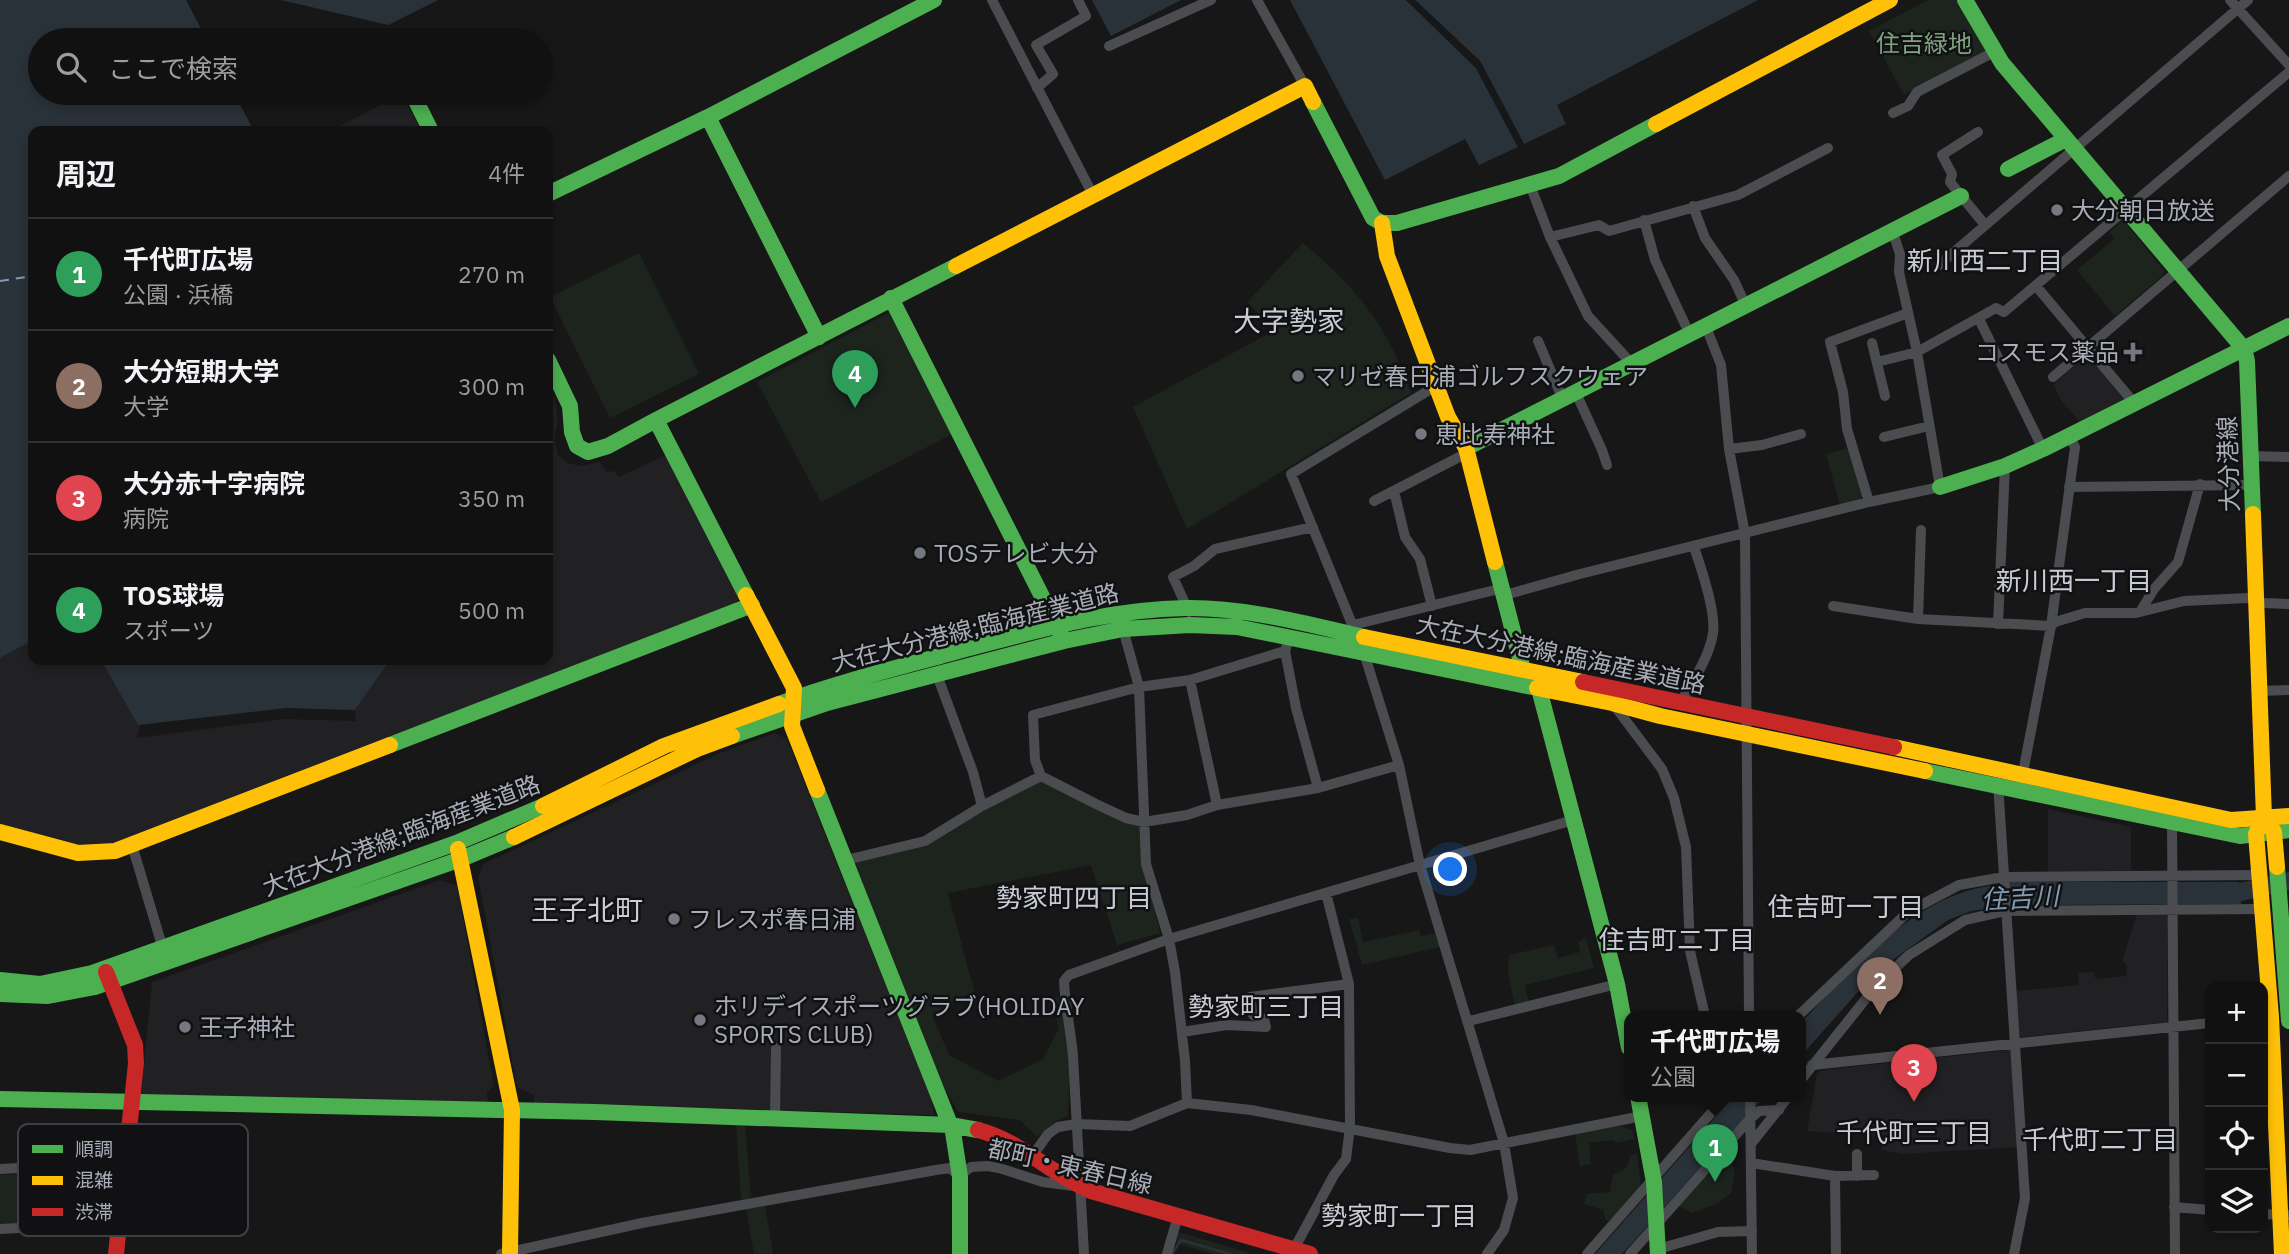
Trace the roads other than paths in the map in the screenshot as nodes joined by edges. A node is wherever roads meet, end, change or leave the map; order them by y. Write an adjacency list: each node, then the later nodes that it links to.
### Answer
1 (934, 0): 18 (street)
2 (992, 0): 15 (street)
3 (1078, 0): 15 (street)
4 (1211, 0): 10 (street)
5 (1257, 0): 14 (street)
6 (1890, 0): 25 (street)
7 (1965, 0): 11 (street)
8 (2248, 0): 9 (street)
9 (2234, 4): 12 (street); 21 (street)
10 (1109, 46)
11 (1994, 52): 17 (street); 21 (street)
12 (2289, 65)
13 (2289, 72): 30 (street)
14 (1305, 86): 27 (street); 32 (street)
15 (1037, 88): 27 (street)
16 (418, 105): 19 (street)
17 (1893, 113)
18 (708, 117): 26 (street); 46 (street)
19 (428, 126)
20 (1978, 132): 28 (street)
21 (2070, 144): 23 (street); 30 (street); 33 (street)
22 (1828, 148): 29 (street)
23 (2008, 169)
24 (2289, 176): 37 (street)
25 (1530, 185): 32 (street); 35 (street)
26 (553, 192)
27 (1093, 195): 39 (street)
28 (1961, 196): 33 (street); 34 (street)
29 (1693, 206): 31 (street); 40 (street)
30 (2127, 210): 37 (street); 38 (street)
31 (1644, 220): 35 (street); 45 (street)
32 (1382, 223): 56 (street)
33 (1985, 225): 36 (street)
34 (1892, 230): 40 (street); 41 (street)
35 (1550, 237): 53 (street)
36 (1939, 264)
37 (2178, 271): 49 (street); 50 (street)
38 (2036, 286): 42 (street); 49 (street)
39 (891, 298): 46 (street); 99 (street)
40 (1746, 306): 44 (street)
41 (1908, 313): 51 (street); 60 (street)
42 (1979, 319): 51 (street); 68 (street)
43 (2289, 326): 50 (street)
44 (1706, 327): 45 (street); 67 (street)
45 (1690, 335): 53 (street)
46 (819, 337): 61 (street)
47 (1538, 341): 58 (street)
48 (1872, 343): 52 (street)
49 (2088, 347): 55 (street); 59 (street)
50 (2244, 349): 59 (street); 70 (street, 大分港線)
51 (1917, 352): 52 (street); 63 (street)
52 (1877, 362): 57 (street)
53 (1632, 365): 58 (street)
54 (553, 370): 61 (street)
55 (2053, 377)
56 (1436, 386): 69 (street); 81 (street)
57 (1885, 396)
58 (1569, 397): 69 (street); 72 (street)
59 (2135, 404): 65 (street)
60 (1845, 420): 62 (street); 80 (street)
61 (656, 421): 88 (street)
62 (1833, 424)
63 (1929, 426): 66 (street); 76 (street)
64 (1801, 434): 67 (street)
65 (2069, 436): 68 (street); 77 (street)
66 (1884, 437)
67 (1729, 449): 83 (street)
68 (2043, 449): 73 (street)
69 (1466, 450): 78 (street); 85 (street)
70 (2250, 456): 71 (street); 75 (street, 大分港線)
71 (2289, 457)
72 (1607, 465)
73 (2005, 466): 76 (street); 94 (street)
74 (2200, 484): 75 (street); 77 (street); 92 (street)
75 (2251, 485): 86 (street, 大分港線)
76 (1940, 487): 80 (street)
77 (2069, 487): 96 (street)
78 (1394, 491): 79 (street); 89 (street)
79 (1374, 501)
80 (1869, 502): 83 (street)
81 (1313, 527): 91 (street); 98 (street)
82 (1921, 530): 93 (street)
83 (1745, 534): 84 (street); 113 (street)
84 (1694, 547): 85 (street); 111 (street)
85 (1504, 592): 89 (street); 102 (street)
86 (2256, 600): 87 (street); 92 (street); 108 (street, 大分港線)
87 (2289, 604)
88 (752, 605): 109 (street); 130 (street)
89 (1432, 606): 98 (street)
90 (1833, 606): 93 (street)
91 (1188, 608): 95 (street); 98 (street, 大在大分港線;臨海産業道路); 99 (street, 大在大分港線;臨海産業道路)
92 (2140, 612): 96 (street)
93 (1918, 620): 94 (street)
94 (1998, 624): 96 (street)
95 (1190, 625): 97 (street, 大在大分港線;臨海産業道路); 100 (street, 大在大分港線;臨海産業道路)
96 (2051, 626): 118 (street)
97 (1123, 629): 99 (street, 大在大分港線;臨海産業道路); 105 (street)
98 (1355, 629): 102 (street, 大在大分港線;臨海産業道路)
99 (1061, 633): 103 (street, 大在大分港線;臨海産業道路); 109 (street, 大在大分港線;臨海産業道路)
100 (1287, 644): 101 (street, 大在大分港線;臨海産業道路); 104 (street); 119 (street)
101 (1364, 653): 106 (street, 大在大分港線;臨海産業道路); 115 (street)
102 (1523, 670): 106 (street); 111 (street, 大在大分港線;臨海産業道路)
103 (937, 675): 112 (street, 大在大分港線;臨海産業道路); 121 (street)
104 (1190, 680): 105 (street); 120 (street)
105 (1139, 687): 116 (street); 126 (street)
106 (1539, 689): 110 (street, 大在大分港線;臨海産業道路); 124 (street)
107 (2289, 690): 108 (street)
108 (2259, 691): 123 (street, 大分港線)
109 (796, 696): 112 (street); 131 (street, 大在大分港線;臨海産業道路)
110 (1612, 703): 114 (street, 大在大分港線;臨海産業道路); 150 (street)
111 (1680, 703): 113 (street, 大在大分港線;臨海産業道路)
112 (791, 714): 131 (street, 大在大分港線;臨海産業道路); 132 (street)
113 (1747, 717): 114 (street); 117 (street, 大在大分港線;臨海産業道路)
114 (1747, 734): 117 (street, 大在大分港線;臨海産業道路); 151 (street)
115 (1399, 765): 119 (street); 133 (street)
116 (1041, 776): 121 (street); 126 (street)
117 (1999, 778): 118 (street, 大在大分港線;臨海産業道路); 136 (street)
118 (2021, 782): 123 (street, 大在大分港線;臨海産業道路); 125 (street, 大在大分港線;臨海産業道路)
119 (1318, 788): 120 (street)
120 (1217, 805): 126 (street)
121 (982, 806): 132 (street)
122 (2289, 816): 123 (street, 大在大分港線;臨海産業道路)
123 (2264, 818): 128 (street); 129 (street)
124 (1573, 820): 133 (street); 147 (street)
125 (2172, 821): 129 (street, 大在大分港線;臨海産業道路); 135 (street)
126 (1144, 822): 141 (street)
127 (0, 831): 130 (street)
128 (2282, 831): 129 (street, 大在大分港線;臨海産業道路); 142 (street)
129 (2256, 834): 134 (street)
130 (132, 845): 143 (street)
131 (458, 851): 143 (street, 大在大分港線;臨海産業道路); 144 (street, 大在大分港線;臨海産業道路); 173 (street)
132 (846, 860): 180 (street)
133 (1420, 865): 137 (street); 155 (street)
134 (2259, 877): 135 (street); 139 (street)
135 (2173, 878): 136 (street); 138 (street)
136 (2003, 879): 140 (street); 152 (street)
137 (1326, 893): 141 (street); 148 (street)
138 (2173, 908): 139 (street); 140 (street); 159 (street)
139 (2262, 908): 146 (street)
140 (2005, 910): 162 (street); 164 (street)
141 (1169, 939): 161 (street); 179 (street)
142 (2286, 947): 153 (street)
143 (163, 949): 144 (street, 大在大分港線;臨海産業道路)
144 (108, 976): 145 (street, 大在大分港線;臨海産業道路); 149 (street, 大在大分港線;臨海産業道路); 171 (street)
145 (0, 980)
146 (2265, 981)
147 (1617, 984): 155 (street); 156 (street)
148 (1349, 985): 161 (street); 181 (street)
149 (0, 994)
150 (1704, 1011)
151 (1749, 1011)
152 (1803, 1011)
153 (2289, 1015): 154 (street); 157 (street)
154 (2268, 1017)
155 (1469, 1021): 182 (street)
156 (1624, 1021)
157 (2289, 1021)
158 (2205, 1024): 159 (street)
159 (2174, 1027): 162 (street); 195 (street)
160 (2268, 1028): 197 (street)
161 (1182, 1032): 172 (street)
162 (2016, 1044): 164 (street); 216 (street)
163 (776, 1048): 177 (street)
164 (1812, 1065): 165 (street)
165 (1806, 1073)
166 (0, 1099): 171 (street)
167 (1639, 1102): 175 (street)
168 (1712, 1102): 193 (street)
169 (1750, 1102): 176 (street)
170 (1785, 1102): 174 (street)
171 (133, 1103): 173 (street); 178 (street)
172 (1187, 1103): 179 (street); 181 (street)
173 (512, 1110): 177 (street); 206 (street)
174 (1779, 1110): 176 (street); 183 (street)
175 (1642, 1116): 182 (street); 193 (street)
176 (1750, 1117): 183 (street); 199 (street)
177 (775, 1118): 180 (street)
178 (131, 1124)
179 (1076, 1124): 185 (street); 194 (street)
180 (950, 1125): 185 (street); 190 (street)
181 (1350, 1127): 182 (street); 204 (street)
182 (1504, 1143): 211 (street)
183 (1751, 1144): 186 (street)
184 (1857, 1154): 192 (street)
185 (1033, 1156): 194 (street)
186 (1751, 1163): 191 (street); 202 (street)
187 (18, 1169): 188 (street)
188 (0, 1170)
189 (1874, 1175): 192 (street)
190 (959, 1176): 194 (street, 都町・東春日線); 206 (street, 都町・東春日線); 208 (street)
191 (1835, 1176): 192 (street); 215 (street)
192 (1857, 1176)
193 (1653, 1180): 199 (street); 212 (street)
194 (1080, 1187): 198 (street, 都町・東春日線); 209 (street)
195 (2174, 1207): 196 (street); 217 (street)
196 (2205, 1210)
197 (2285, 1215): 218 (street)
198 (1178, 1216): 204 (street, 都町・東春日線); 210 (street)
199 (1658, 1222): 205 (street); 213 (street)
200 (18, 1228): 201 (street)
201 (0, 1229)
202 (1752, 1231): 205 (street); 214 (street)
203 (118, 1236): 207 (street)
204 (1293, 1251)
205 (1658, 1252)
206 (505, 1253)
207 (116, 1254)
208 (960, 1254)
209 (1083, 1254)
210 (1167, 1254)
211 (1487, 1254)
212 (1587, 1254)
213 (1630, 1254)
214 (1752, 1254)
215 (1836, 1254)
216 (2014, 1254)
217 (2175, 1254)
218 (2282, 1254)

